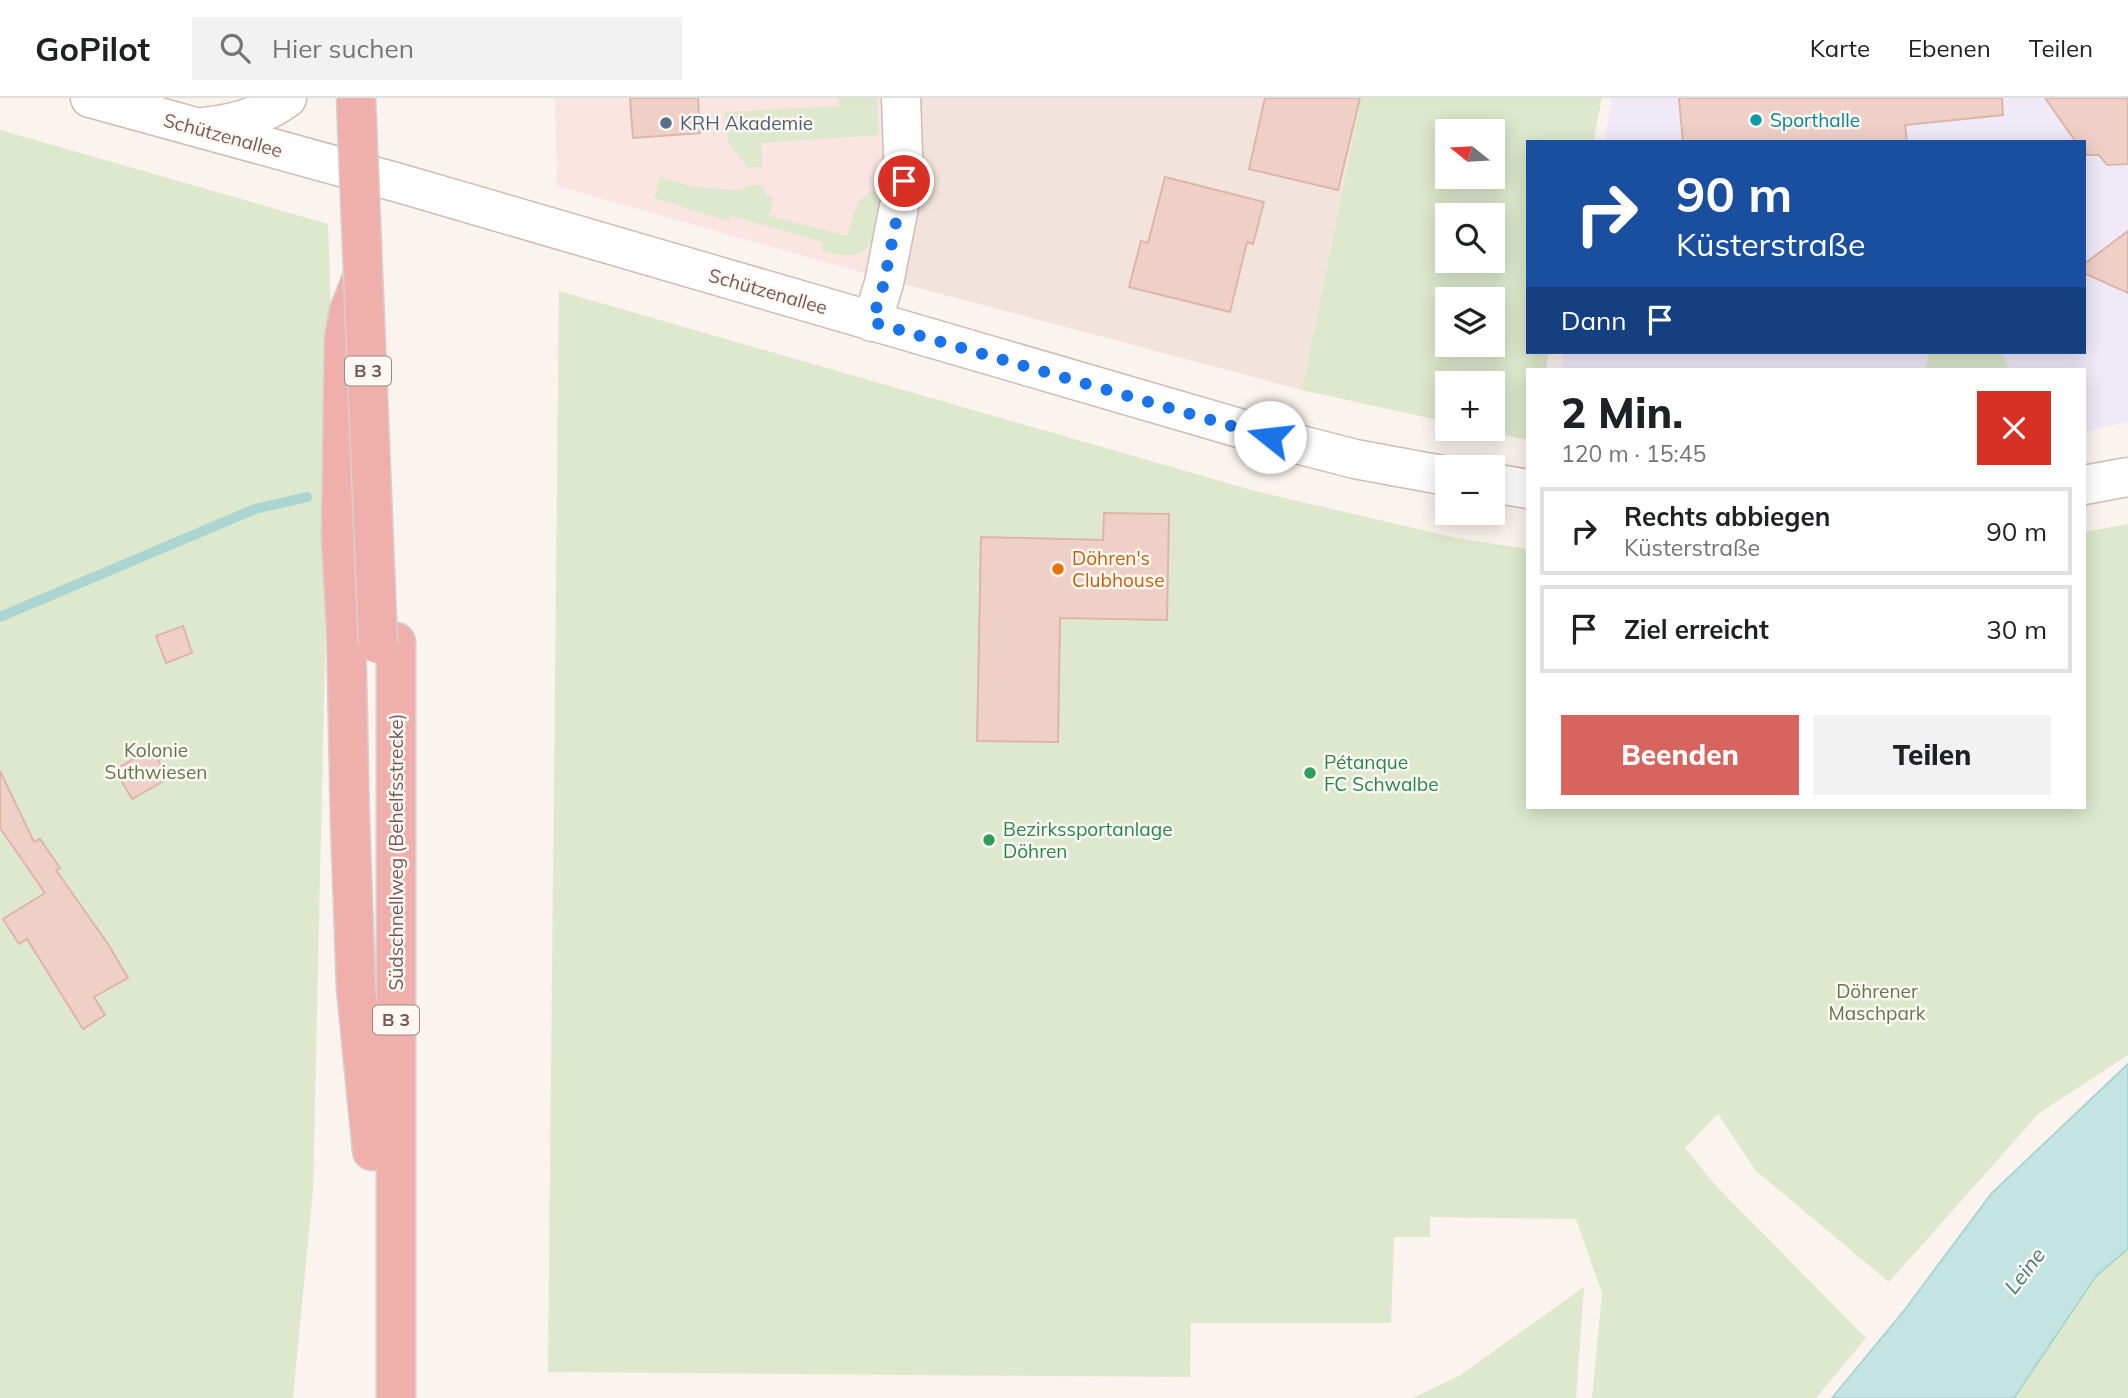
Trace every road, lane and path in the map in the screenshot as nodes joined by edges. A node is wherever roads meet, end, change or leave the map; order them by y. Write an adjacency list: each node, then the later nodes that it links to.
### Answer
1 (90, 98): 6 (street, Schützenallee)
2 (287, 98): 6 (street)
3 (356, 98): 14 (highway, B 3, bridge)
4 (373, 98): 14 (highway, B 3)
5 (901, 98): 8 (street)
6 (195, 128): 7 (street, Schützenallee)
7 (362, 173): 8 (street, Schützenallee); 15 (highway)
8 (872, 322): 9 (street, Schützenallee)
9 (1435, 474)
10 (2128, 477): 11 (street)
11 (2086, 485)
12 (1505, 486): 13 (street)
13 (1526, 489)
14 (387, 643): 15 (highway, Südschnellweg (Behelfsstrecke) / B 3); 17 (highway, Südschnellweg (Behelfsstrecke) / B 3)
15 (372, 1150): 16 (highway, Südschnellweg (Behelfsstrecke) / B 3)
16 (370, 1398)
17 (396, 1398)

